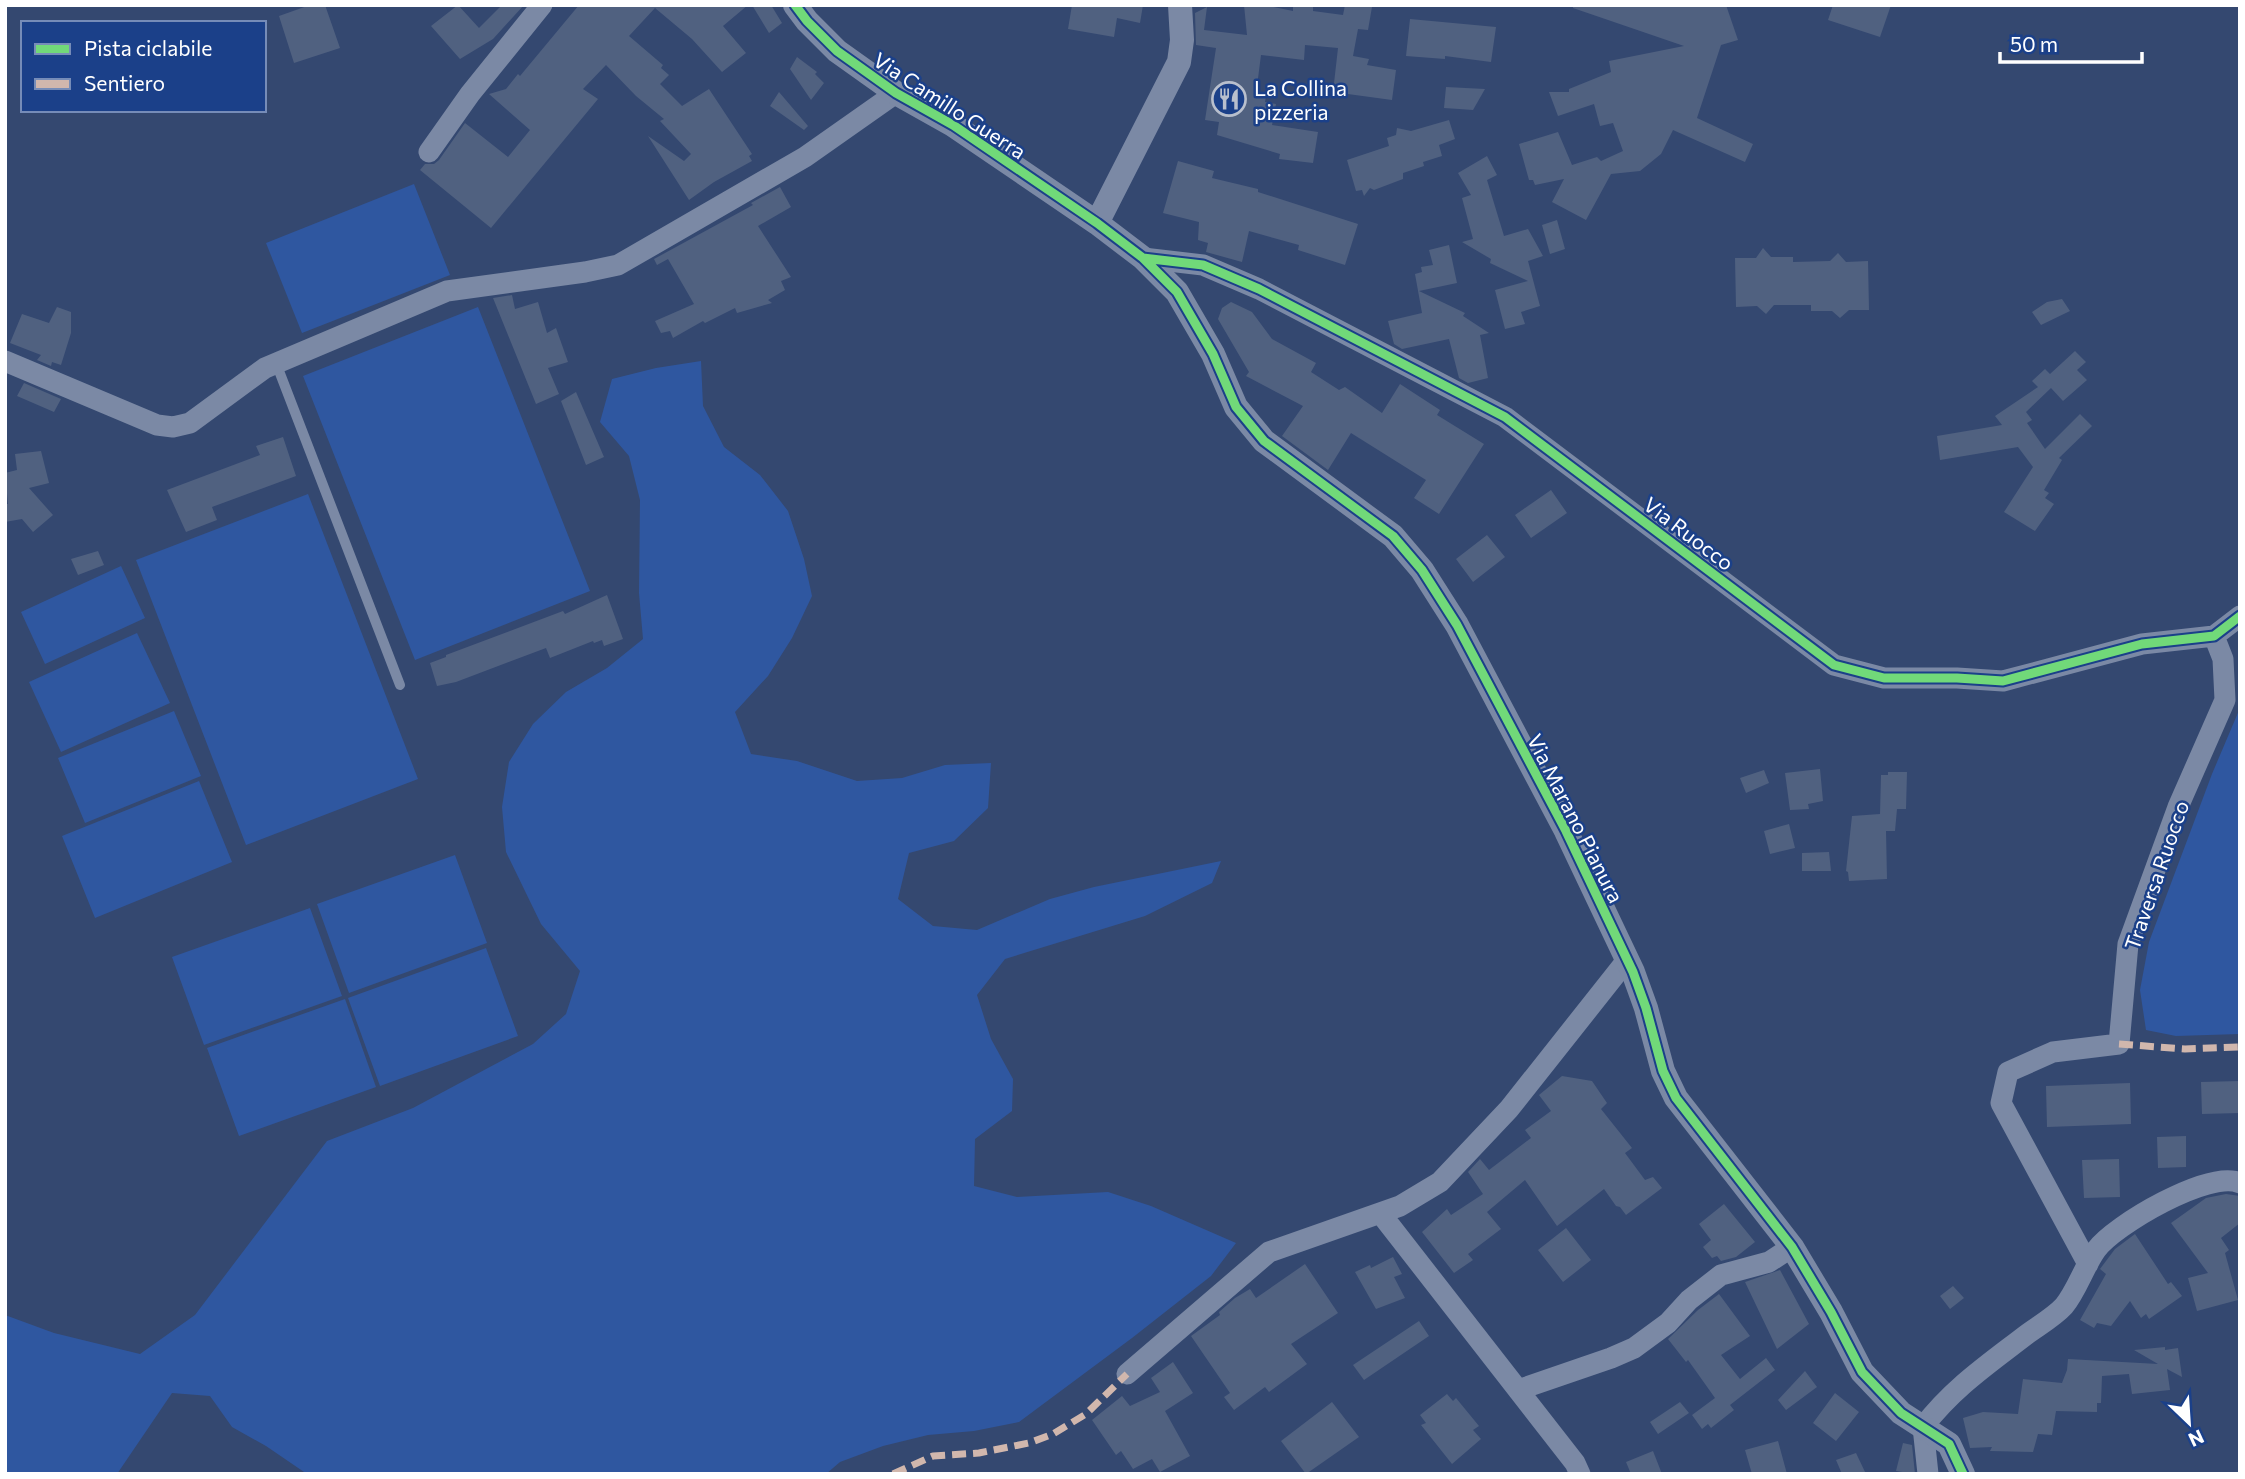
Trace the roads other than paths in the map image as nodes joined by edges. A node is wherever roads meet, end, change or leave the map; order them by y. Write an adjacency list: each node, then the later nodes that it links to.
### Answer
1 (542, 5): 5 (street)
2 (795, 5): 4 (street, Via Camillo Guerra)
3 (1180, 5): 6 (street)
4 (896, 93): 6 (street, Via Camillo Guerra); 9 (street)
5 (429, 152)
6 (1097, 223): 7 (street, Via Marano Pianura)
7 (1143, 258): 11 (street, Via Ruocco); 13 (street, Via Marano Pianura)
8 (5, 361): 9 (street)
9 (276, 363): 12 (lane)
10 (2240, 617): 11 (street, Via Ruocco)
11 (2214, 636): 17 (street, Traversa Ruocco)
12 (400, 685)
13 (1628, 960): 15 (street); 16 (street, Via Marano Pianura)
14 (2240, 1182): 17 (street)
15 (1381, 1214): 18 (street); 19 (street)
16 (1792, 1247): 19 (street); 20 (street, Via Marano Pianura)
17 (2088, 1264): 20 (street)
18 (1127, 1374)
19 (1518, 1390): 21 (street)
20 (1923, 1427): 22 (street); 23 (street, Via Marano Pianura)
21 (1580, 1474)
22 (1928, 1474)
23 (1963, 1474)

